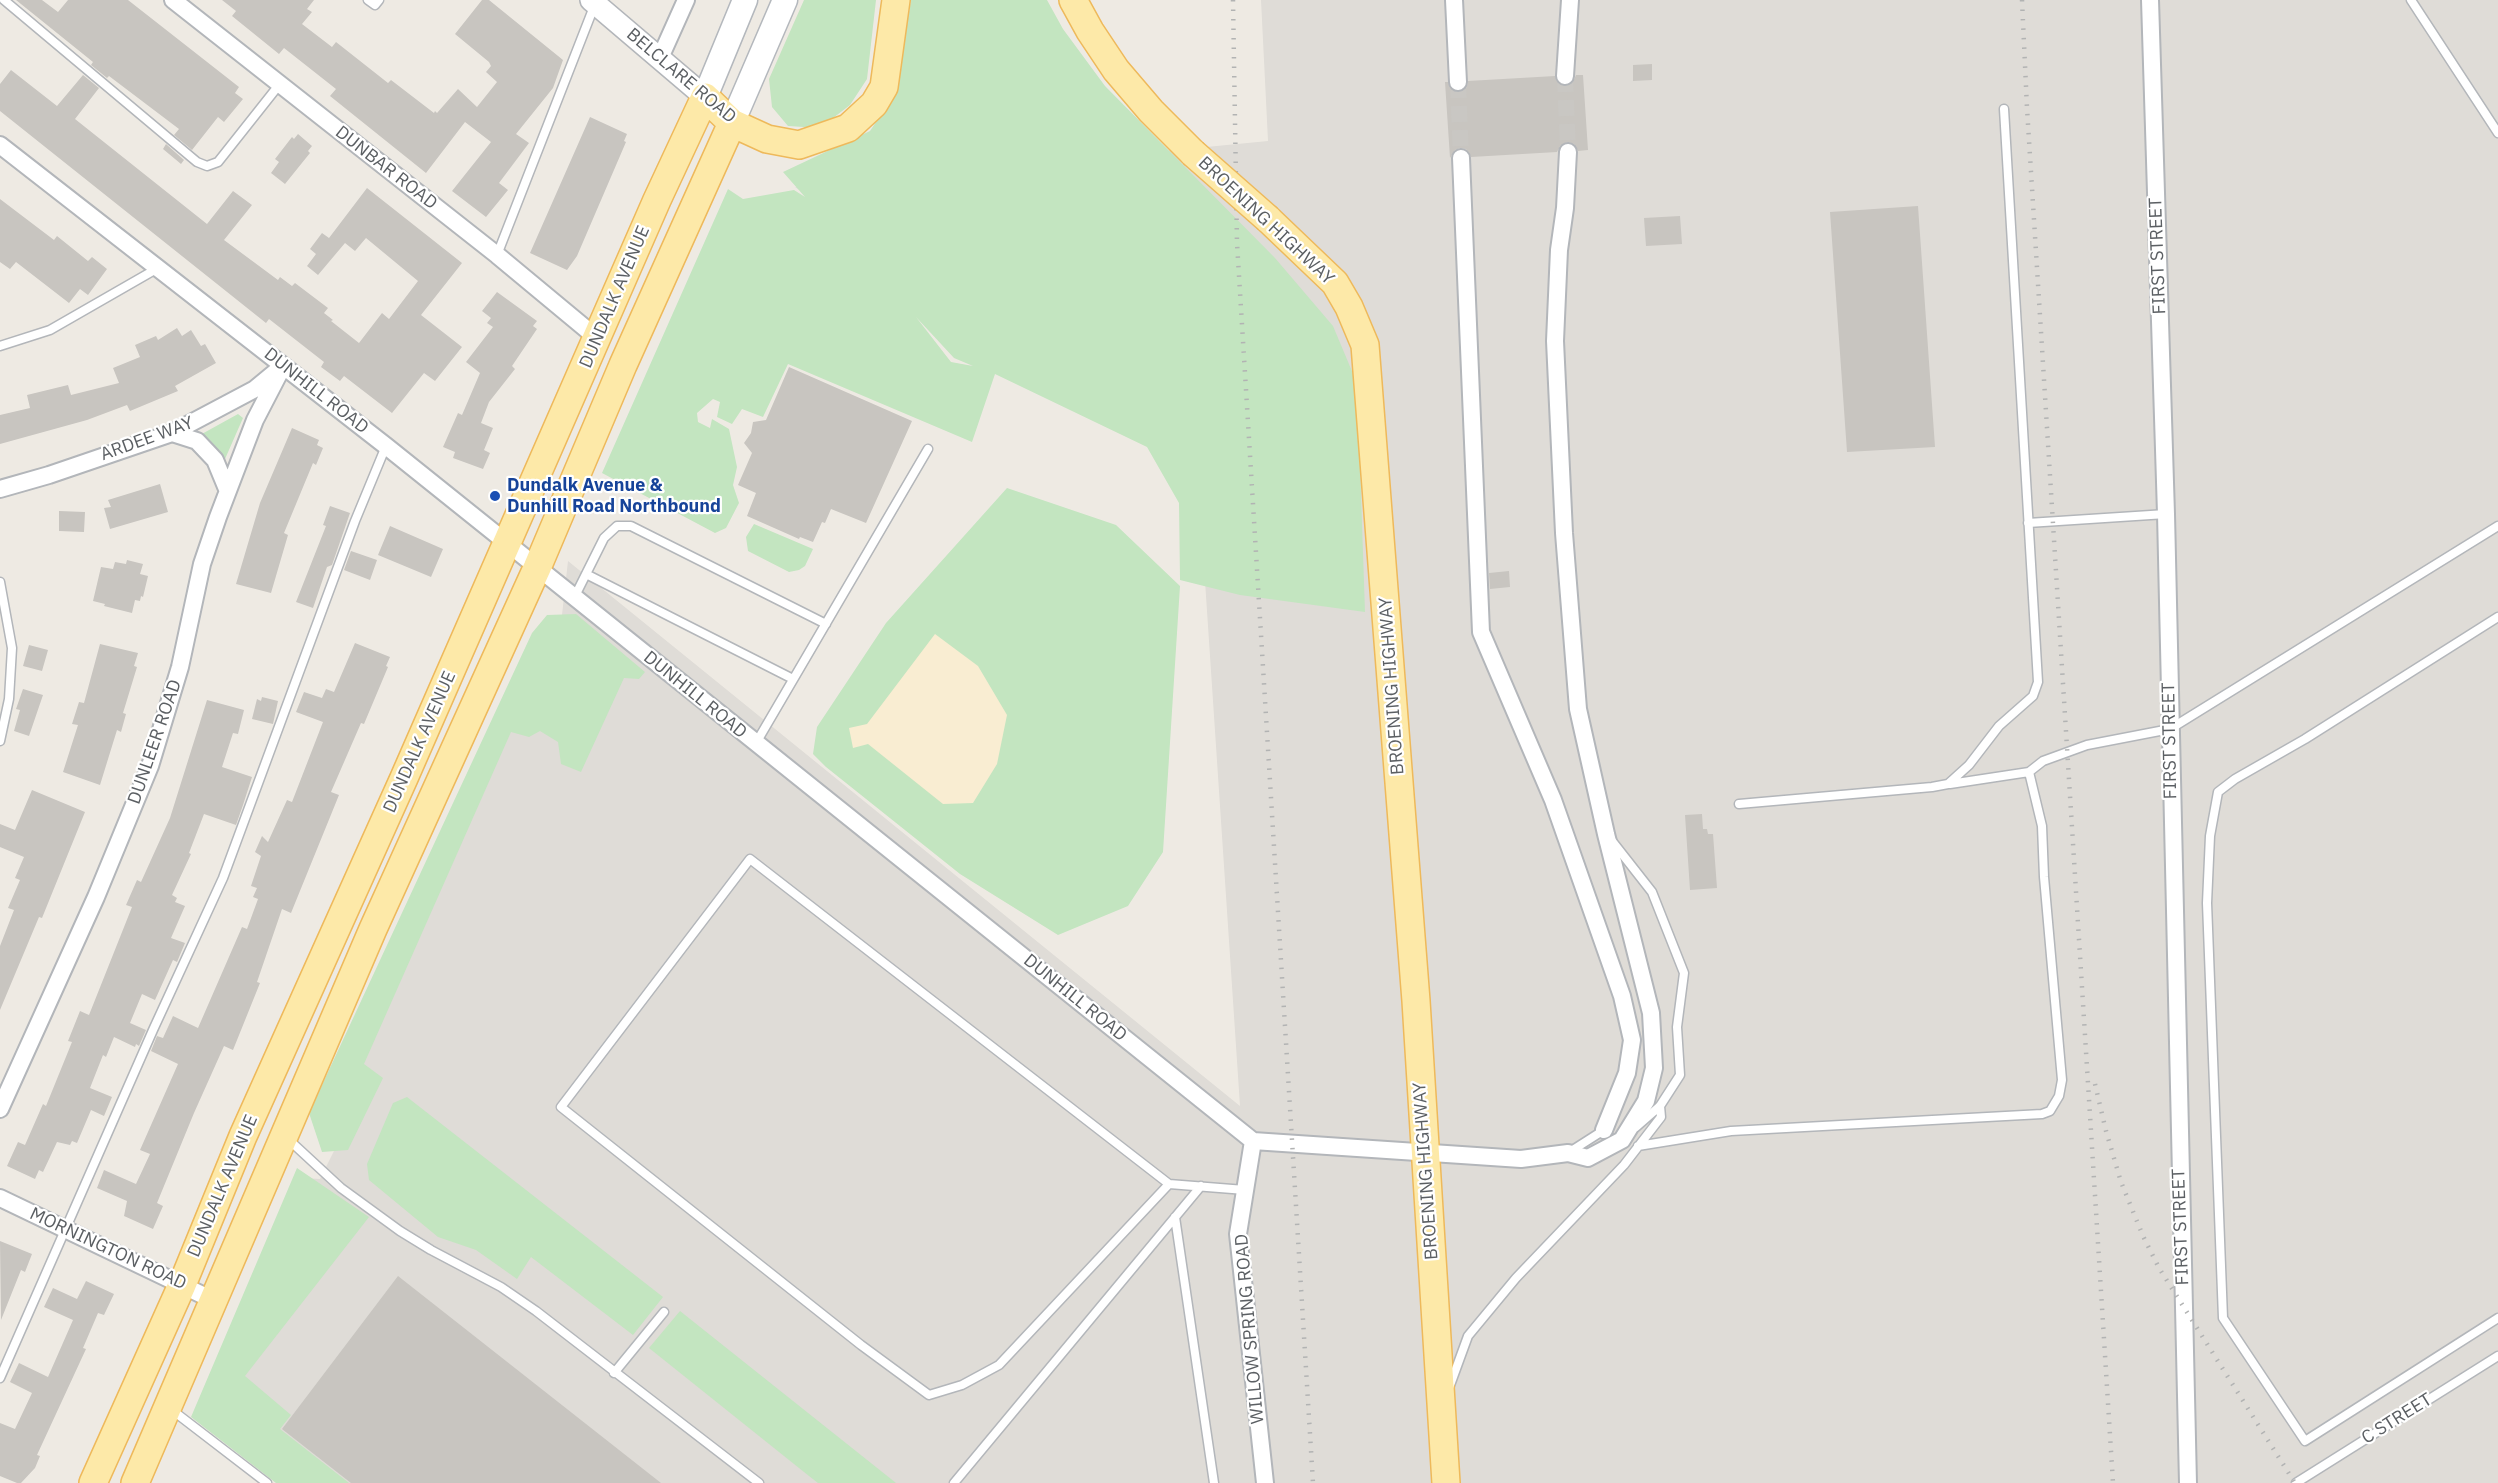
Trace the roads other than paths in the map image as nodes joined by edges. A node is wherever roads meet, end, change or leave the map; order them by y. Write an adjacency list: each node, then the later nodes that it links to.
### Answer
1 (4, 0): 18 (lane)
2 (173, 0): 18 (street, DUNBAR ROAD)
3 (368, 0): 4 (lane)
4 (379, 0)
5 (687, 0): 15 (street)
6 (745, 0): 19 (main road, DUNDALK AVENUE)
7 (785, 0): 21 (main road, DUNDALK AVENUE)
8 (896, 0): 21 (main road, BELCLARE ROAD)
9 (1073, 0): 61 (main road, BROENING HIGHWAY, bridge)
10 (1454, 0): 17 (street)
11 (1570, 0): 16 (street)
12 (2150, 0): 36 (street, FIRST STREET)
13 (2411, 0): 22 (lane)
14 (593, 2): 15 (street, BELCLARE ROAD); 26 (lane)
15 (660, 57): 19 (street, BELCLARE ROAD)
16 (1565, 76)
17 (1458, 82)
18 (279, 85): 26 (street, DUNBAR ROAD)
19 (705, 97): 21 (main road, BELCLARE ROAD); 28 (main road, DUNDALK AVENUE)
20 (2004, 109): 37 (lane)
21 (732, 123): 40 (main road, DUNDALK AVENUE)
22 (2498, 133)
23 (0, 145): 27 (street, DUNHILL ROAD)
24 (1568, 152): 53 (street)
25 (1461, 158): 56 (street)
26 (497, 255): 28 (street, DUNBAR ROAD)
27 (159, 268): 29 (lane); 30 (street, DUNHILL ROAD)
28 (597, 338): 39 (main road, DUNDALK AVENUE)
29 (0, 345)
30 (283, 366): 31 (street, ARDEE WAY); 32 (street, DUNHILL ROAD); 35 (street, DUNLEER ROAD)
31 (172, 433): 34 (street, ARDEE WAY); 35 (street)
32 (386, 446): 39 (street, DUNHILL ROAD); 68 (lane)
33 (928, 449): 45 (lane)
34 (0, 489)
35 (227, 489): 55 (street, DUNLEER ROAD)
36 (2166, 514): 37 (lane); 47 (street, FIRST STREET)
37 (2028, 523): 51 (lane)
38 (2498, 526): 47 (lane)
39 (507, 543): 40 (street, DUNHILL ROAD); 69 (main road, DUNDALK AVENUE)
40 (537, 568): 43 (street, DUNHILL ROAD); 57 (main road, DUNDALK AVENUE)
41 (586, 574): 43 (lane); 45 (lane); 46 (lane)
42 (0, 582): 48 (lane)
43 (574, 598): 49 (street, DUNHILL ROAD)
44 (2498, 617): 72 (lane)
45 (826, 624): 46 (lane)
46 (793, 680): 49 (lane)
47 (2170, 729): 50 (lane); 86 (street, FIRST STREET)
48 (0, 741)
49 (756, 743): 59 (street, DUNHILL ROAD)
50 (2029, 772): 51 (lane); 60 (lane)
51 (1948, 784): 52 (lane)
52 (1739, 804)
53 (1606, 834): 54 (lane); 58 (street)
54 (1660, 1106): 58 (lane); 60 (lane)
55 (0, 1109)
56 (1604, 1130): 62 (lane)
57 (285, 1136): 70 (main road, DUNDALK AVENUE); 74 (lane)
58 (1622, 1140): 62 (street)
59 (1253, 1141): 61 (street); 65 (street, WILLOW SPRING ROAD)
60 (1638, 1146): 77 (lane)
61 (1425, 1151): 62 (street); 77 (main road, BROENING HIGHWAY)
62 (1568, 1154)
63 (1169, 1184): 63 (lane); 64 (lane)
64 (1201, 1186): 65 (lane); 67 (lane)
65 (1245, 1190): 84 (street, WILLOW SPRING ROAD)
66 (0, 1198): 68 (street, MORNINGTON ROAD)
67 (1175, 1217): 82 (lane); 83 (lane)
68 (67, 1230): 69 (street, MORNINGTON ROAD); 75 (lane)
69 (182, 1285): 70 (street, MORNINGTON ROAD); 78 (main road, DUNDALK AVENUE)
70 (215, 1301): 76 (main road, DUNDALK AVENUE)
71 (664, 1312): 74 (lane)
72 (2498, 1318)
73 (2498, 1356): 87 (lane, C STREET)
74 (614, 1373): 81 (lane)
75 (0, 1378)
76 (169, 1408): 79 (main road, DUNDALK AVENUE); 80 (lane)
77 (1442, 1408): 85 (main road, BROENING HIGHWAY)
78 (93, 1483)
79 (135, 1483)
80 (267, 1483)
81 (759, 1483)
82 (954, 1483)
83 (1214, 1483)
84 (1265, 1483)
85 (1446, 1483)
86 (2188, 1483)
87 (2296, 1483)

